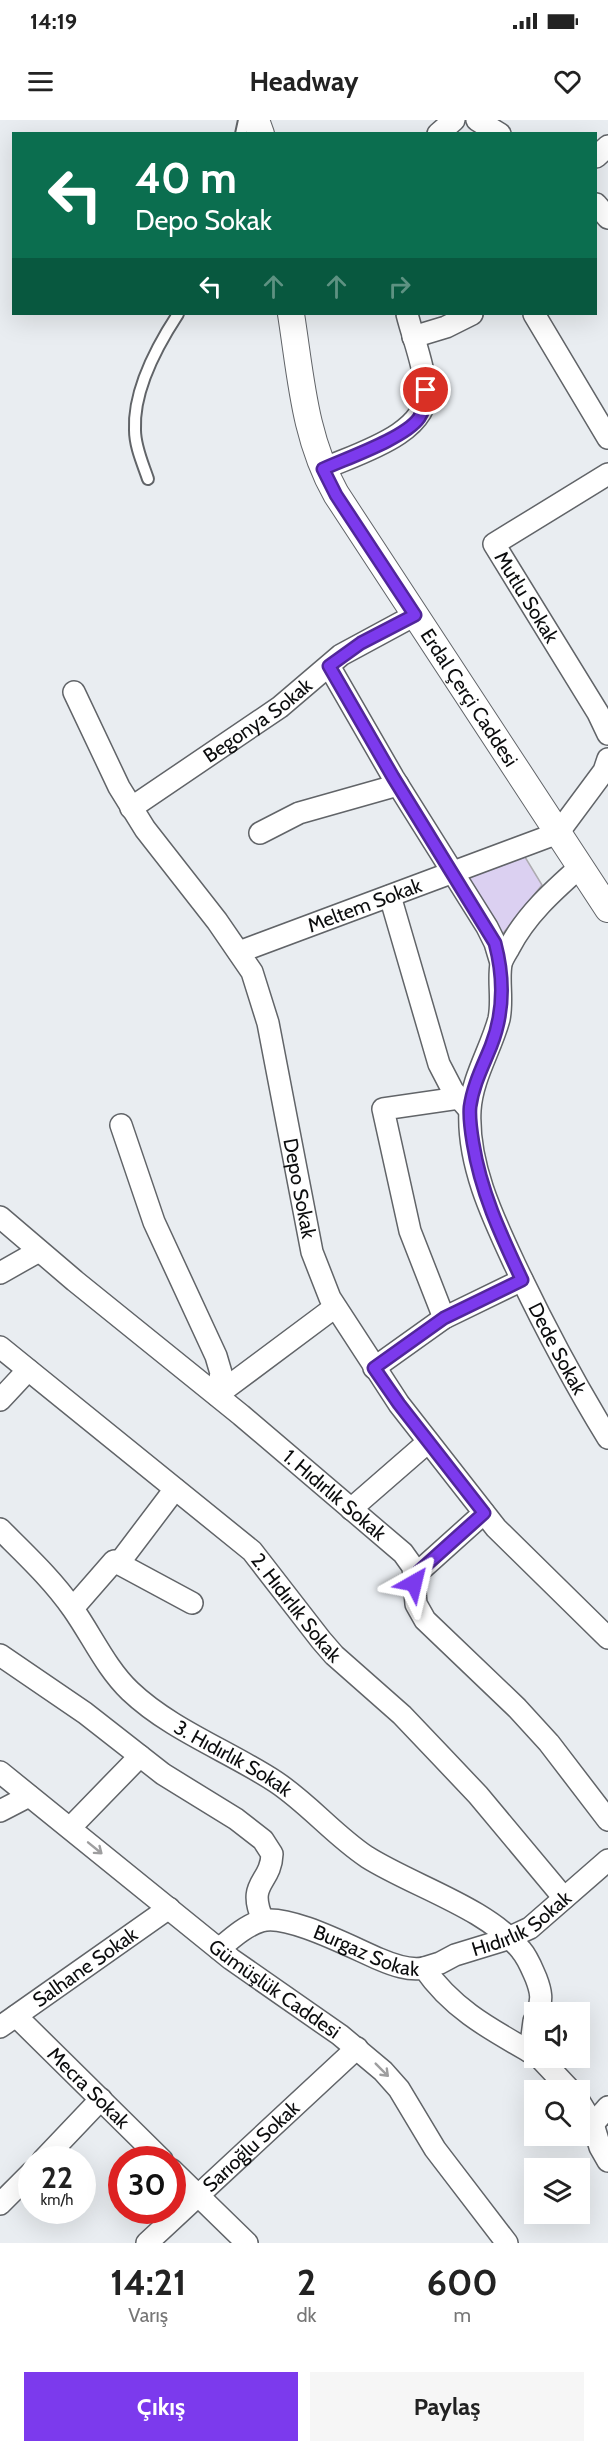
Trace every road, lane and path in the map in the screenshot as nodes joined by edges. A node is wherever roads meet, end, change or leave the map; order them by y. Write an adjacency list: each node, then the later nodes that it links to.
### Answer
1 (454, 120): 3 (street)
2 (477, 120): 4 (street)
3 (440, 132)
4 (497, 132)
5 (177, 315): 14 (lane)
6 (291, 315): 12 (street, Erdal Çerçi Caddesi)
7 (407, 315): 10 (street)
8 (470, 315): 10 (street)
9 (535, 315): 11 (street)
10 (413, 337): 12 (street)
11 (608, 438)
12 (323, 469): 15 (street, Erdal Çerçi Caddesi)
13 (608, 474): 18 (street, Mutlu Sokak)
14 (148, 479)
15 (415, 615): 16 (street, Begonya Sokak); 24 (street, Erdal Çerçi Caddesi)
16 (329, 666): 21 (street); 22 (street, Begonya Sokak)
17 (74, 692): 22 (street, Depo Sokak)
18 (603, 712): 19 (street, Mutlu Sokak)
19 (608, 734)
20 (608, 759): 24 (street)
21 (398, 784): 23 (street); 26 (street)
22 (131, 808): 29 (street, Depo Sokak)
23 (260, 833)
24 (558, 833): 25 (street, Erdal Çerçi Caddesi); 26 (street, Meltem Sokak)
25 (580, 867): 28 (street, Erdal Çerçi Caddesi); 30 (street)
26 (453, 872): 27 (street, Meltem Sokak); 30 (street)
27 (390, 896): 29 (street, Meltem Sokak); 31 (street)
28 (608, 909)
29 (239, 952): 37 (street, Depo Sokak)
30 (501, 963): 31 (street, Dede Sokak)
31 (465, 1104): 36 (street, Dede Sokak); 38 (street)
32 (121, 1125): 42 (street)
33 (0, 1217): 34 (street, 1. Hıdırlık Sokak)
34 (39, 1251): 35 (street); 42 (street, 1. Hıdırlık Sokak)
35 (0, 1273)
36 (522, 1280): 38 (street); 44 (street, Dede Sokak)
37 (335, 1307): 40 (street, Depo Sokak); 42 (street)
38 (444, 1318): 40 (street)
39 (0, 1347): 41 (street, 2. Hıdırlık Sokak)
40 (374, 1368): 45 (street, Depo Sokak)
41 (27, 1370): 43 (street); 46 (street, 2. Hıdırlık Sokak)
42 (217, 1395): 47 (street, 1. Hıdırlık Sokak)
43 (0, 1400)
44 (608, 1438)
45 (428, 1442): 47 (street); 48 (street, Depo Sokak)
46 (175, 1489): 50 (street); 63 (street, 2. Hıdırlık Sokak)
47 (351, 1509): 51 (street, 1. Hıdırlık Sokak)
48 (484, 1513): 51 (street); 54 (street, Depo Sokak)
49 (0, 1529): 53 (street, 3. Hıdırlık Sokak)
50 (119, 1563): 52 (street); 53 (street)
51 (415, 1575): 60 (street, 1. Hıdırlık Sokak)
52 (192, 1603)
53 (73, 1608): 66 (street, 3. Hıdırlık Sokak)
54 (608, 1638)
55 (4, 1663): 56 (street)
56 (140, 1756): 61 (street); 65 (street)
57 (0, 1772): 58 (street, Gümüşlük Caddesi)
58 (29, 1796): 59 (street); 61 (street, Gümüşlük Caddesi)
59 (0, 1811)
60 (608, 1820)
61 (70, 1828): 64 (street, Gümüşlük Caddesi, one-way to 64)
62 (608, 1860): 63 (street, Hıdırlık Sokak)
63 (564, 1898): 66 (street, Hıdırlık Sokak)
64 (169, 1908): 67 (street, Gümüşlük Caddesi); 70 (street, Salhane Sokak)
65 (263, 1920): 67 (street); 68 (street, Burgaz Sokak)
66 (509, 1938): 68 (street, Hıdırlık Sokak); 69 (street)
67 (219, 1949): 71 (street, Gümüşlük Caddesi)
68 (424, 1968): 72 (street, Burgaz Sokak)
69 (541, 2002)
70 (8, 2022): 75 (street, Mecra Sokak)
71 (357, 2049): 84 (street, Sarıoğlu Sokak); 88 (street, Gümüşlük Caddesi, one-way to 88)
72 (524, 2049)
73 (548, 2068): 74 (street, Burgaz Sokak)
74 (560, 2080)
75 (101, 2099): 79 (street); 80 (street, Mecra Sokak)
76 (608, 2107): 78 (street)
77 (590, 2119): 78 (street)
78 (593, 2124): 81 (street)
79 (56, 2146)
80 (148, 2146)
81 (608, 2161)
82 (186, 2183): 84 (street)
83 (18, 2186): 85 (street)
84 (198, 2195): 86 (street, Sarıoğlu Sokak); 87 (street)
85 (0, 2204)
86 (147, 2243)
87 (247, 2243)
88 (507, 2243)

